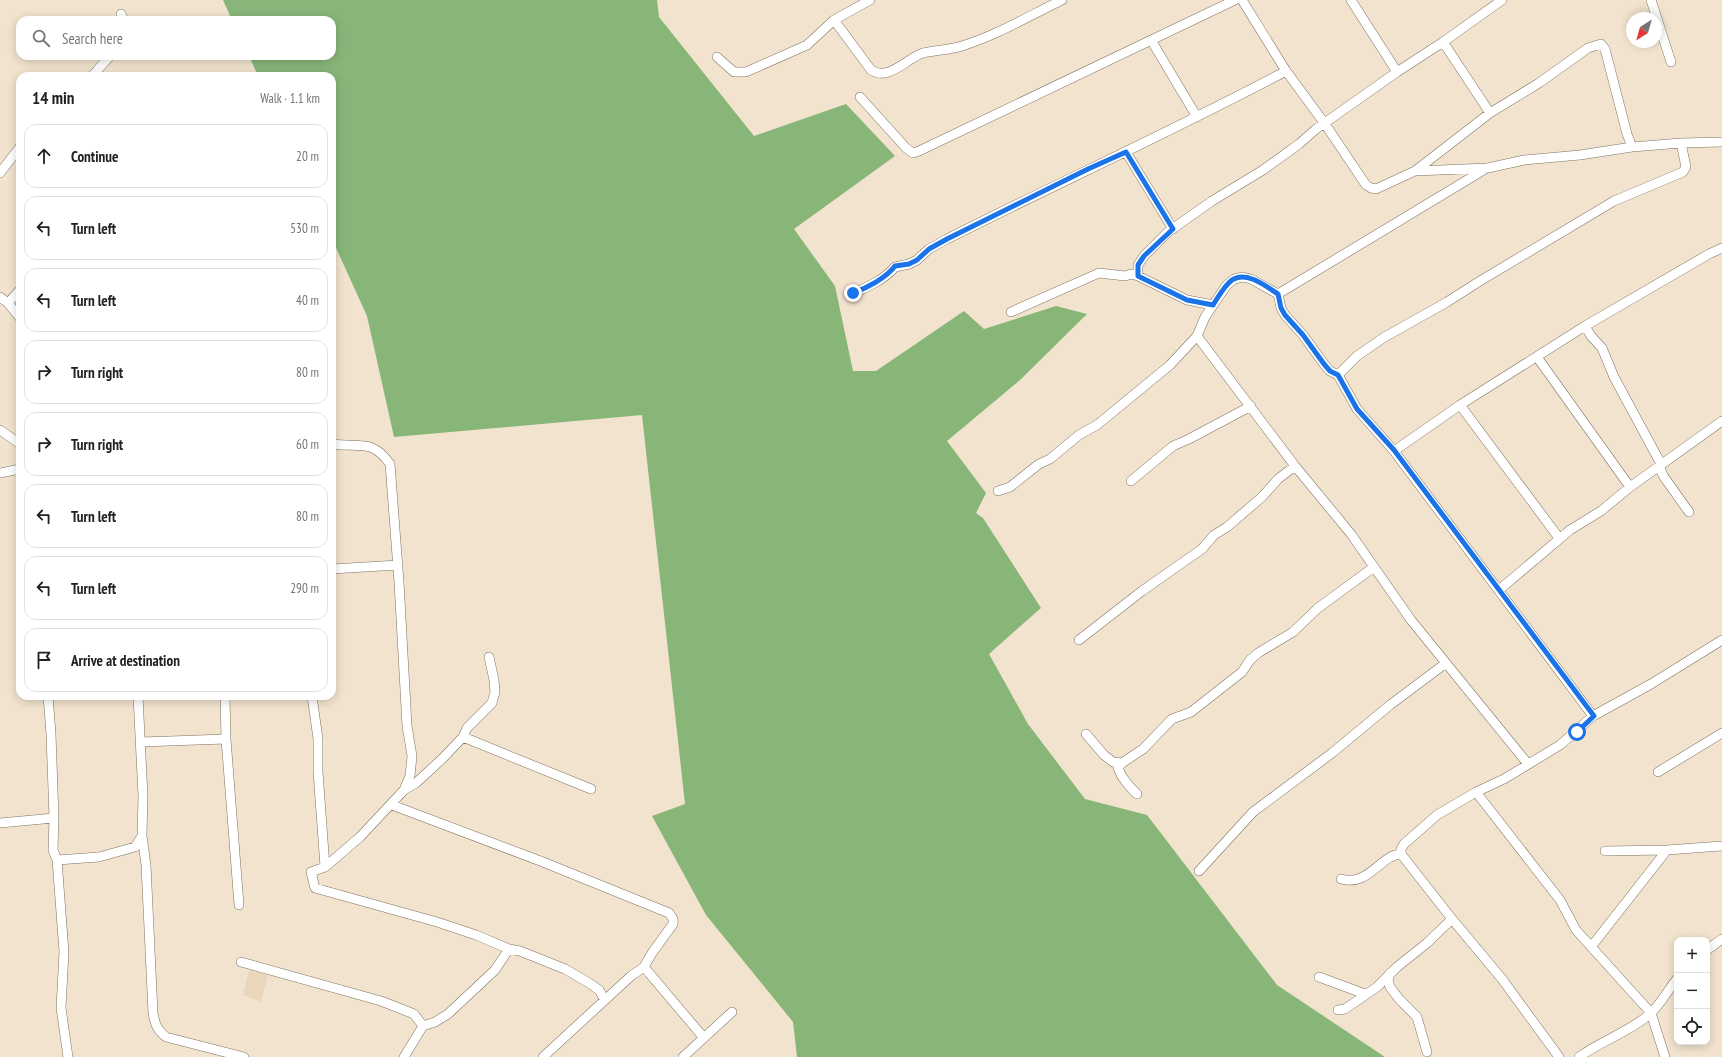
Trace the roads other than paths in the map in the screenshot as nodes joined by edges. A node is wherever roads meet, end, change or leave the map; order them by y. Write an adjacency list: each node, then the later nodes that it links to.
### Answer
1 (870, 0): 8 (street)
2 (1062, 0): 8 (street)
3 (1235, 0): 9 (street)
4 (1242, 0): 14 (street)
5 (1352, 0): 16 (street)
6 (1502, 0): 10 (street)
7 (1651, 0): 13 (street)
8 (834, 20): 11 (street)
9 (1151, 40): 17 (street); 19 (street)
10 (1443, 42): 16 (street); 18 (street)
11 (717, 57)
12 (106, 60): 15 (street)
13 (1671, 62)
14 (1286, 71): 19 (street); 20 (street)
15 (96, 72)
16 (1397, 72): 20 (street)
17 (860, 97)
18 (1490, 114): 23 (street); 27 (street)
19 (1197, 117): 25 (street)
20 (1325, 124): 27 (street); 29 (street)
21 (1722, 142): 22 (street)
22 (1681, 143): 23 (street); 43 (street)
23 (1632, 147): 26 (street)
24 (16, 152): 28 (street)
25 (1126, 152): 29 (street); 32 (street)
26 (1488, 168): 27 (street); 33 (street)
27 (1415, 171)
28 (0, 173)
29 (1173, 229): 31 (street)
30 (1722, 248): 40 (street)
31 (1138, 276): 37 (street); 38 (street)
32 (853, 293)
33 (1278, 294): 37 (street); 43 (street)
34 (16, 295): 36 (street)
35 (0, 297): 36 (street)
36 (8, 304): 39 (street)
37 (1213, 305): 41 (street)
38 (1011, 312)
39 (16, 313)
40 (1586, 326): 42 (street); 51 (street)
41 (1197, 336): 44 (street); 57 (street)
42 (1536, 357): 45 (street); 56 (street)
43 (1338, 375): 50 (street)
44 (1251, 406): 52 (street); 55 (street)
45 (1460, 406): 50 (street); 59 (street)
46 (1722, 421): 51 (street)
47 (0, 430): 48 (street)
48 (16, 441)
49 (336, 444): 60 (street)
50 (1394, 450): 63 (street)
51 (1661, 464): 56 (street); 58 (street)
52 (1295, 466): 61 (street); 64 (street)
53 (16, 470): 54 (street)
54 (0, 472)
55 (1131, 482)
56 (1630, 487): 59 (street)
57 (998, 491)
58 (1689, 512)
59 (1560, 538): 63 (street)
60 (398, 565): 62 (street); 82 (street)
61 (1374, 568): 67 (street); 78 (street)
62 (336, 569)
63 (1499, 590): 72 (street)
64 (1079, 640)
65 (1722, 640): 72 (street)
66 (489, 657): 75 (street)
67 (1446, 664): 79 (street); 97 (street)
68 (48, 700): 86 (street)
69 (138, 700): 77 (street)
70 (225, 700): 76 (street)
71 (313, 700): 96 (street)
72 (1594, 716): 79 (street)
73 (1722, 733): 80 (street)
74 (1086, 734): 78 (street)
75 (463, 737): 81 (street); 82 (street)
76 (226, 739): 77 (street); 99 (street)
77 (141, 742): 88 (street)
78 (1122, 763): 84 (street)
79 (1528, 764): 83 (street)
80 (1658, 772)
81 (591, 788)
82 (404, 790): 85 (street)
83 (1476, 792): 93 (street); 102 (street)
84 (1137, 794)
85 (392, 804): 96 (street); 106 (street)
86 (54, 818): 87 (street); 95 (street)
87 (0, 823)
88 (142, 836): 90 (street); 94 (street)
89 (1722, 846): 91 (street)
90 (136, 848): 94 (street); 95 (street)
91 (1667, 850): 92 (street); 102 (street)
92 (1605, 851)
93 (1401, 854): 98 (street); 100 (street)
94 (144, 855): 119 (street)
95 (57, 860): 118 (street)
96 (325, 867): 104 (street)
97 (1199, 871)
98 (1341, 879)
99 (239, 905)
100 (1452, 919): 107 (street); 123 (street)
101 (1721, 942): 103 (street)
102 (1590, 947): 114 (street)
103 (1710, 948)
104 (509, 949): 111 (street); 115 (street)
105 (241, 962): 115 (street)
106 (644, 967): 111 (street); 116 (street)
107 (1390, 974): 110 (street); 117 (street)
108 (1319, 977): 110 (street)
109 (1674, 983): 114 (street)
110 (1365, 994): 112 (street)
111 (606, 1000): 121 (street)
112 (1338, 1010)
113 (732, 1012): 116 (street)
114 (1651, 1013): 124 (street); 125 (street)
115 (423, 1026): 120 (street)
116 (704, 1038): 122 (street)
117 (1427, 1052)
118 (68, 1057)
119 (244, 1057)
120 (404, 1057)
121 (543, 1057)
122 (683, 1057)
123 (1559, 1057)
124 (1578, 1057)
125 (1665, 1057)

